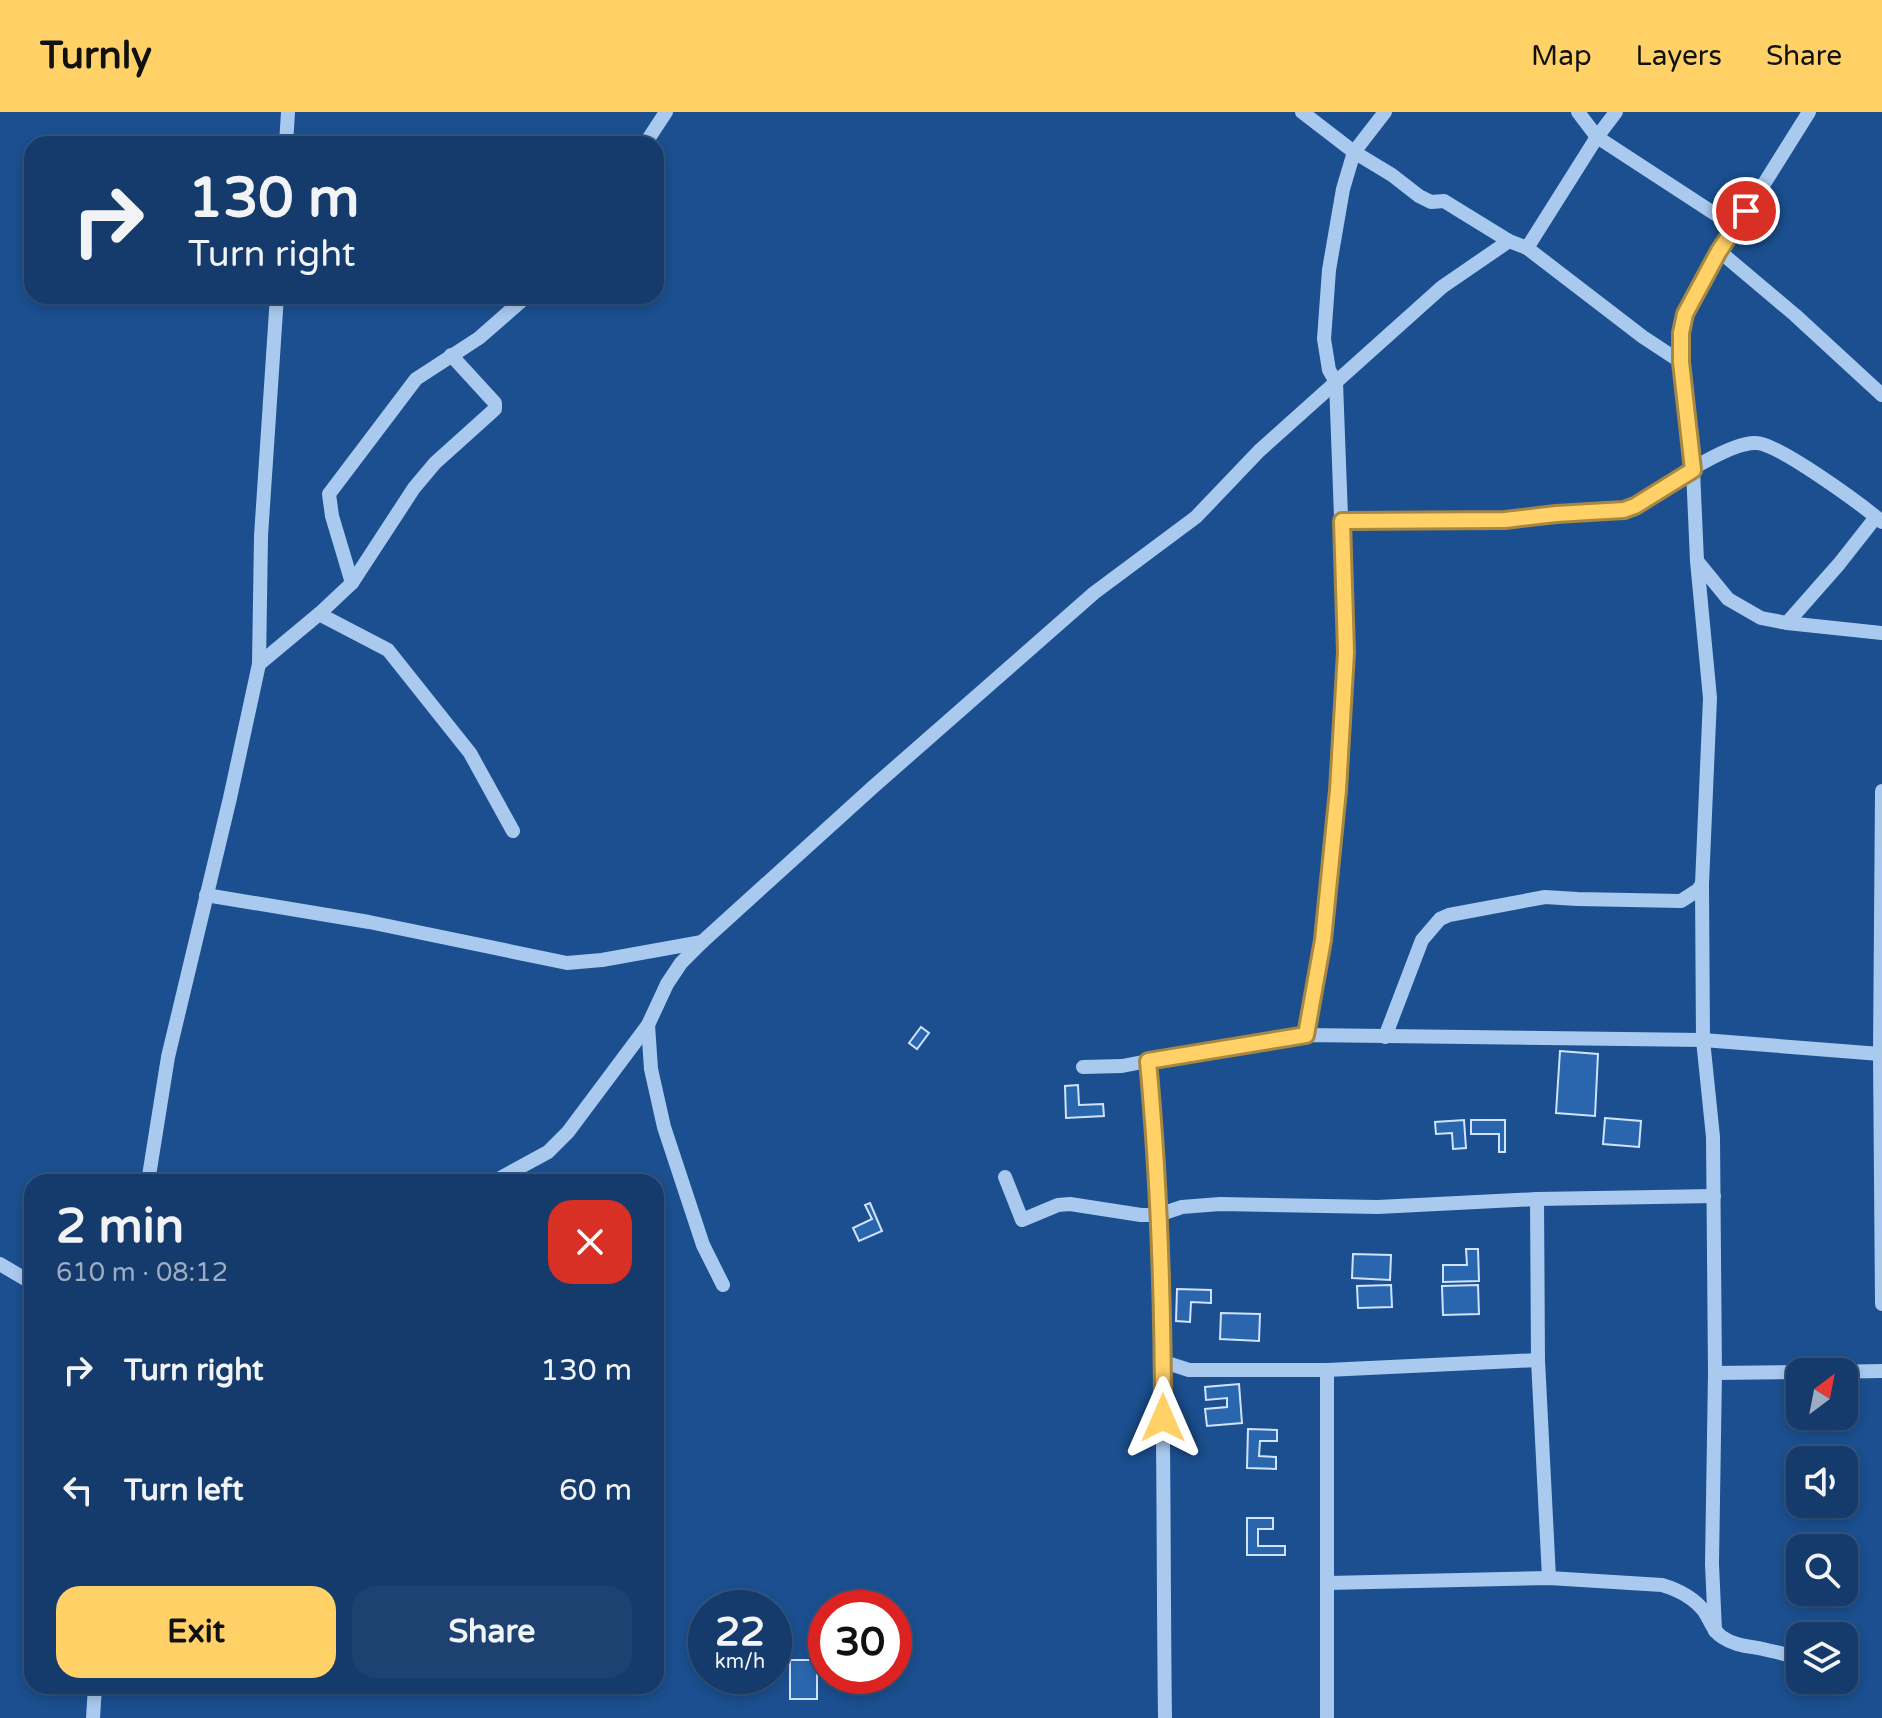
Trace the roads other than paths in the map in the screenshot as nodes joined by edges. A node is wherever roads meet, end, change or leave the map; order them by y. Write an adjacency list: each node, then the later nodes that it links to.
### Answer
1 (288, 112): 8 (street)
2 (666, 112): 9 (street)
3 (1302, 112): 11 (street)
4 (1385, 112): 11 (street)
5 (1578, 112): 10 (street)
6 (1616, 112): 10 (street)
7 (1809, 112): 12 (street)
8 (286, 136)
9 (650, 136)
10 (1597, 137): 12 (street); 14 (street)
11 (1354, 152): 13 (street); 20 (street)
12 (1735, 227): 15 (street)
13 (1509, 241): 14 (street); 20 (street)
14 (1527, 248): 19 (street)
15 (1719, 251): 19 (street); 21 (street)
16 (276, 304): 30 (street)
17 (518, 304): 18 (street)
18 (451, 355): 26 (street); 26 (street)
19 (1681, 362): 22 (street)
20 (1336, 382): 24 (street); 36 (street)
21 (1882, 395)
22 (1693, 470): 23 (street); 24 (street); 25 (street)
23 (1879, 519): 28 (street)
24 (1342, 521): 38 (street)
25 (1697, 561): 28 (street); 34 (street)
26 (352, 583): 27 (street)
27 (319, 614): 30 (street); 33 (street)
28 (1787, 623): 29 (street)
29 (1882, 633)
30 (259, 664): 35 (street)
31 (1882, 791): 32 (street)
32 (1882, 818): 41 (street)
33 (513, 831)
34 (1702, 884): 39 (street); 40 (street)
35 (206, 895): 36 (street); 44 (street)
36 (702, 942): 37 (street)
37 (648, 1025): 45 (street); 53 (street)
38 (1306, 1035): 39 (street); 42 (street)
39 (1385, 1037): 40 (street)
40 (1703, 1040): 41 (street); 48 (street)
41 (1880, 1054): 47 (street)
42 (1148, 1061): 43 (street); 50 (street)
43 (1083, 1067)
44 (149, 1174)
45 (508, 1174)
46 (1005, 1177): 50 (street)
47 (1882, 1195): 54 (street)
48 (1714, 1196): 49 (street); 61 (street)
49 (1537, 1199): 50 (street); 55 (street)
50 (1158, 1215): 56 (street)
51 (0, 1264): 52 (street)
52 (24, 1278)
53 (723, 1285)
54 (1882, 1304)
55 (1538, 1360): 57 (street); 62 (street)
56 (1164, 1362): 57 (street); 68 (street)
57 (1327, 1370): 63 (street)
58 (1858, 1371): 59 (street)
59 (1882, 1371)
60 (1786, 1372): 61 (street)
61 (1715, 1373): 64 (street)
62 (1549, 1578): 63 (street); 64 (street)
63 (1328, 1583): 69 (street)
64 (1715, 1631): 65 (street)
65 (1786, 1654)
66 (94, 1694): 67 (street)
67 (93, 1718)
68 (1165, 1718)
69 (1327, 1718)

